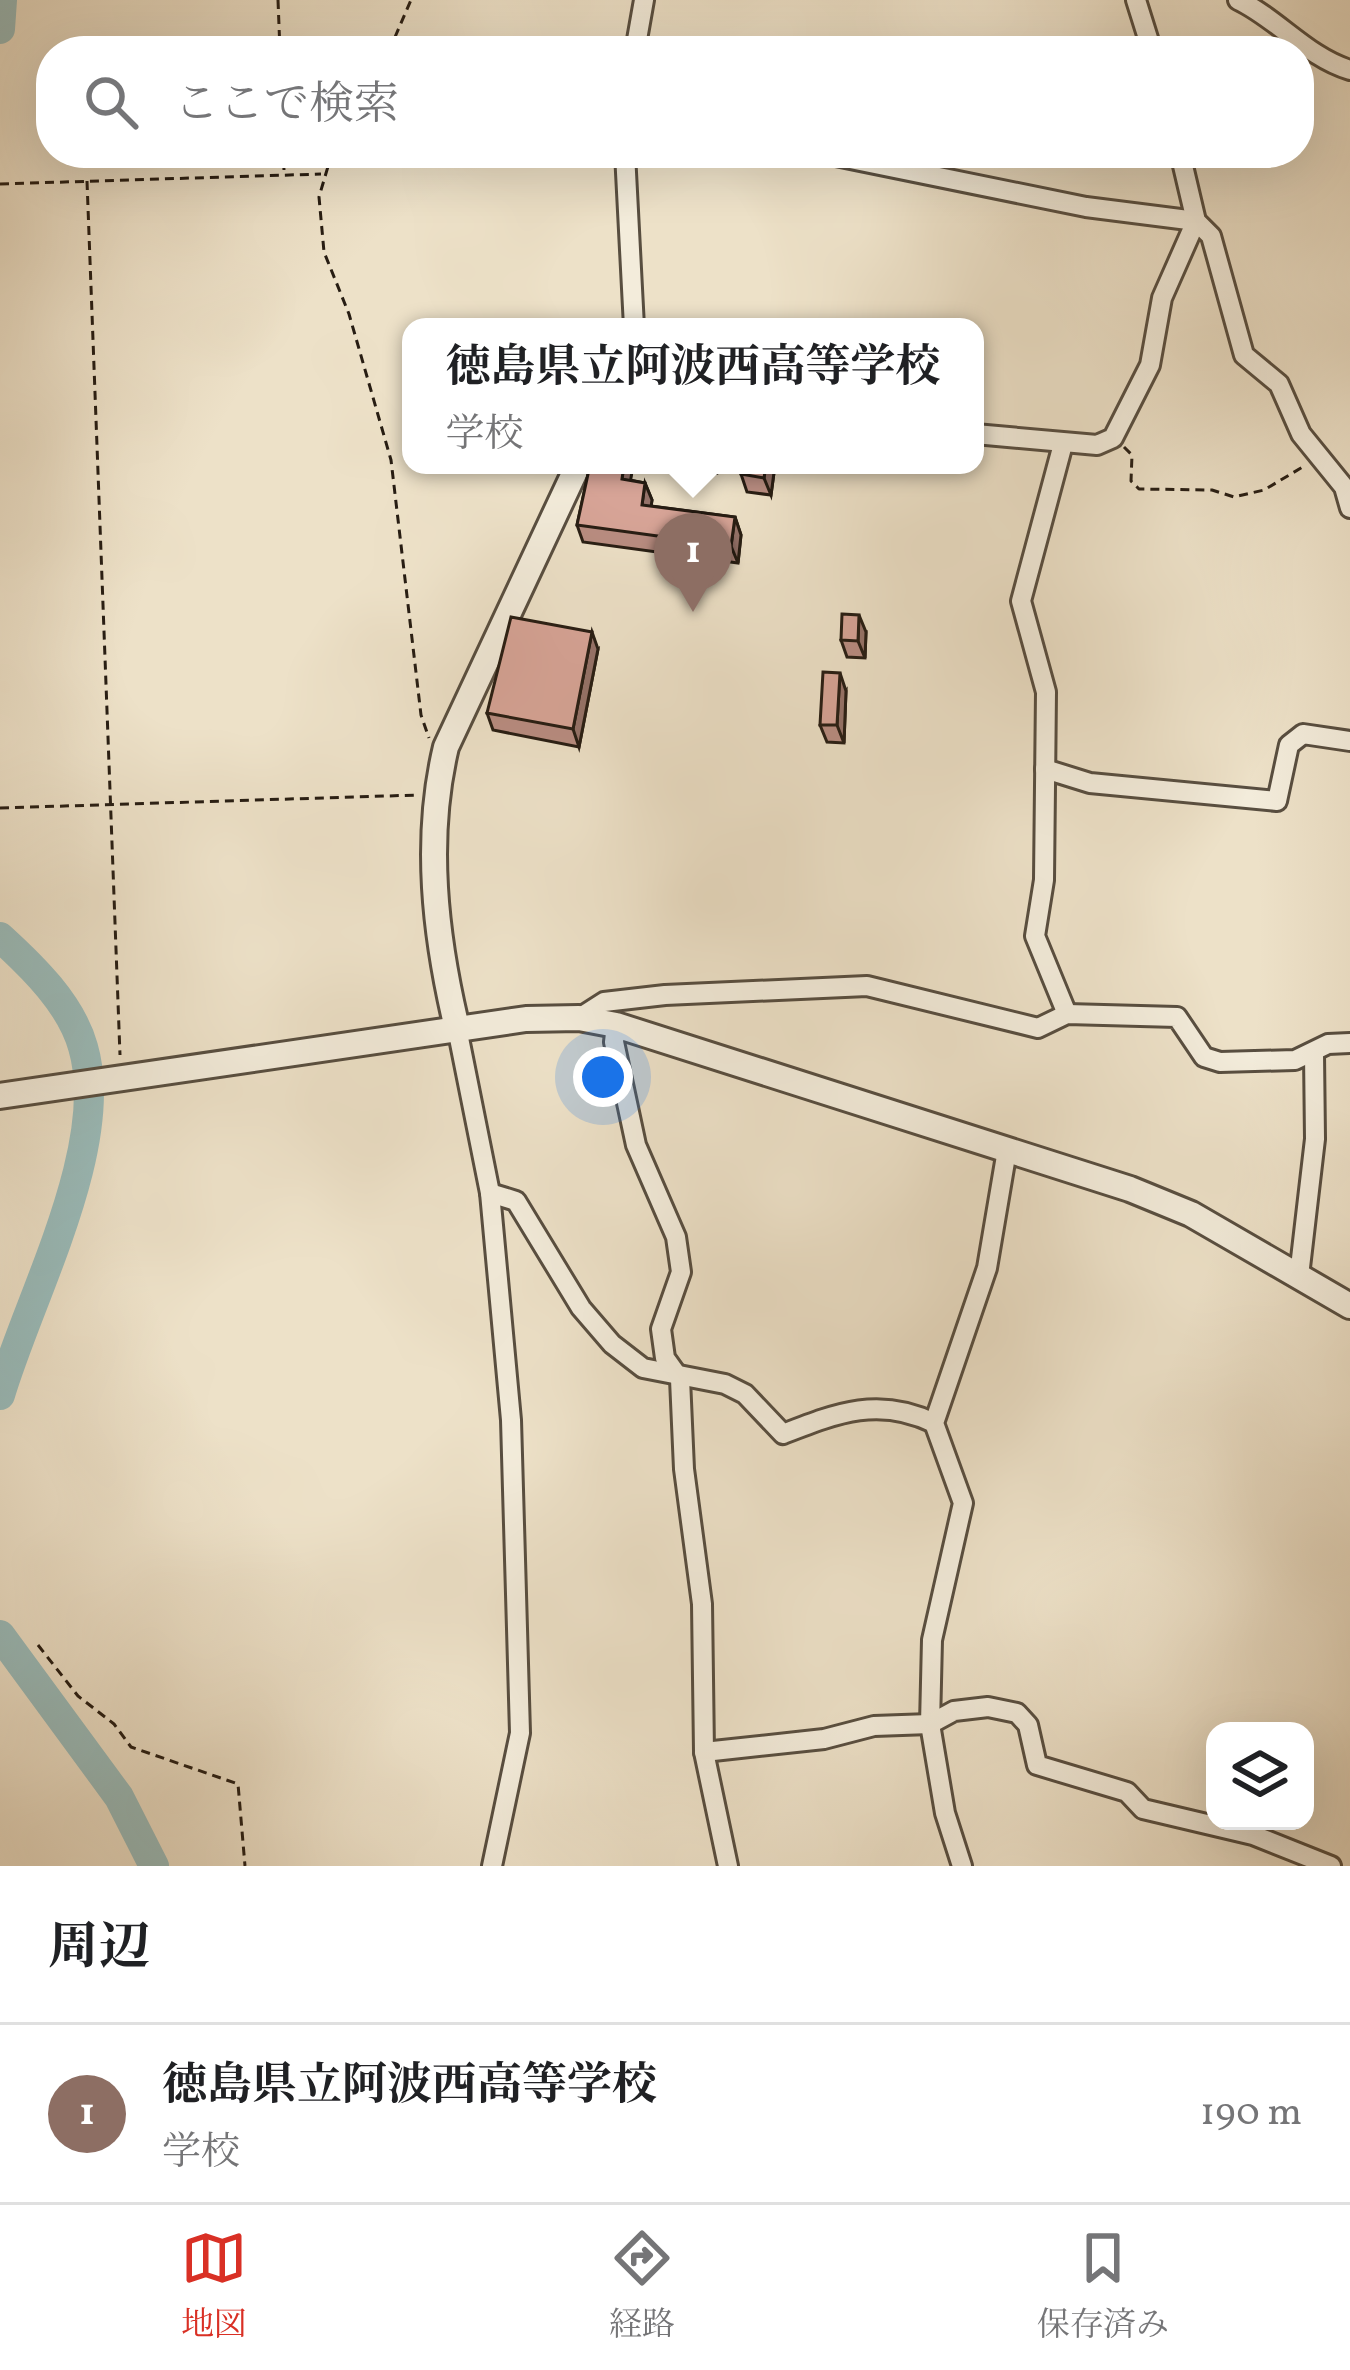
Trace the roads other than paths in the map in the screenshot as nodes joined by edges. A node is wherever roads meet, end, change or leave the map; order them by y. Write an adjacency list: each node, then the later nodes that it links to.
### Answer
1 (644, 0): 4 (street)
2 (1136, 0): 5 (street)
3 (1238, 0): 6 (street)
4 (638, 36)
5 (1147, 36)
6 (1293, 36)
7 (1314, 53): 8 (street)
8 (1350, 70)
9 (626, 168): 13 (street)
10 (895, 168): 12 (street)
11 (1184, 168): 12 (street)
12 (1196, 220): 15 (street); 17 (street)
13 (634, 318)
14 (984, 435): 15 (street)
15 (1063, 444): 19 (street)
16 (574, 474): 23 (street)
17 (1350, 508)
18 (1350, 741): 19 (street)
19 (1045, 769): 20 (street)
20 (1067, 1014): 21 (street); 25 (street)
21 (579, 1018): 22 (street); 23 (street)
22 (616, 1025): 27 (street); 31 (street)
23 (457, 1028): 26 (street); 28 (street)
24 (1350, 1043): 25 (street)
25 (1314, 1054): 29 (street)
26 (0, 1096)
27 (1007, 1150): 29 (street); 32 (street)
28 (490, 1193): 31 (street); 35 (street)
29 (1299, 1276): 30 (street)
30 (1350, 1306)
31 (680, 1378): 32 (street); 34 (street)
32 (934, 1423): 33 (street)
33 (929, 1724): 34 (street); 37 (street); 38 (street)
34 (704, 1752): 36 (street)
35 (493, 1866)
36 (728, 1866)
37 (962, 1866)
38 (1331, 1866)

